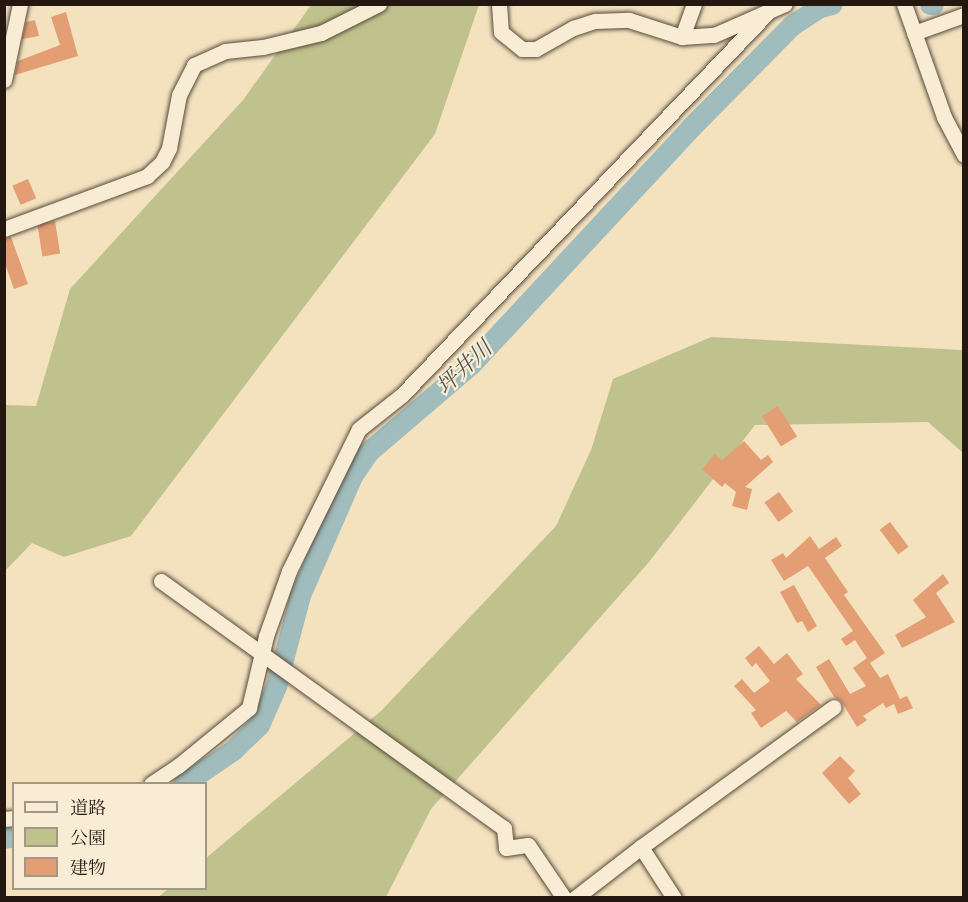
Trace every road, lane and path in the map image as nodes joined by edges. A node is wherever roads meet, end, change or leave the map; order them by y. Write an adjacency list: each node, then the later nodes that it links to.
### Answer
1 (20, 4): 9 (street)
2 (379, 4): 14 (street)
3 (499, 4): 11 (street)
4 (694, 4): 11 (street)
5 (784, 5): 7 (street)
6 (906, 11): 10 (street)
7 (768, 12): 11 (street); 16 (street)
8 (963, 15): 10 (street)
9 (10, 32): 12 (street)
10 (914, 33): 13 (street)
11 (682, 37)
12 (5, 72)
13 (963, 155)
14 (6, 224)
15 (160, 581): 16 (street)
16 (267, 657): 18 (street); 20 (street)
17 (834, 708): 19 (street)
18 (153, 782)
19 (642, 847): 21 (street); 22 (street)
20 (564, 897)
21 (575, 897)
22 (674, 897)

